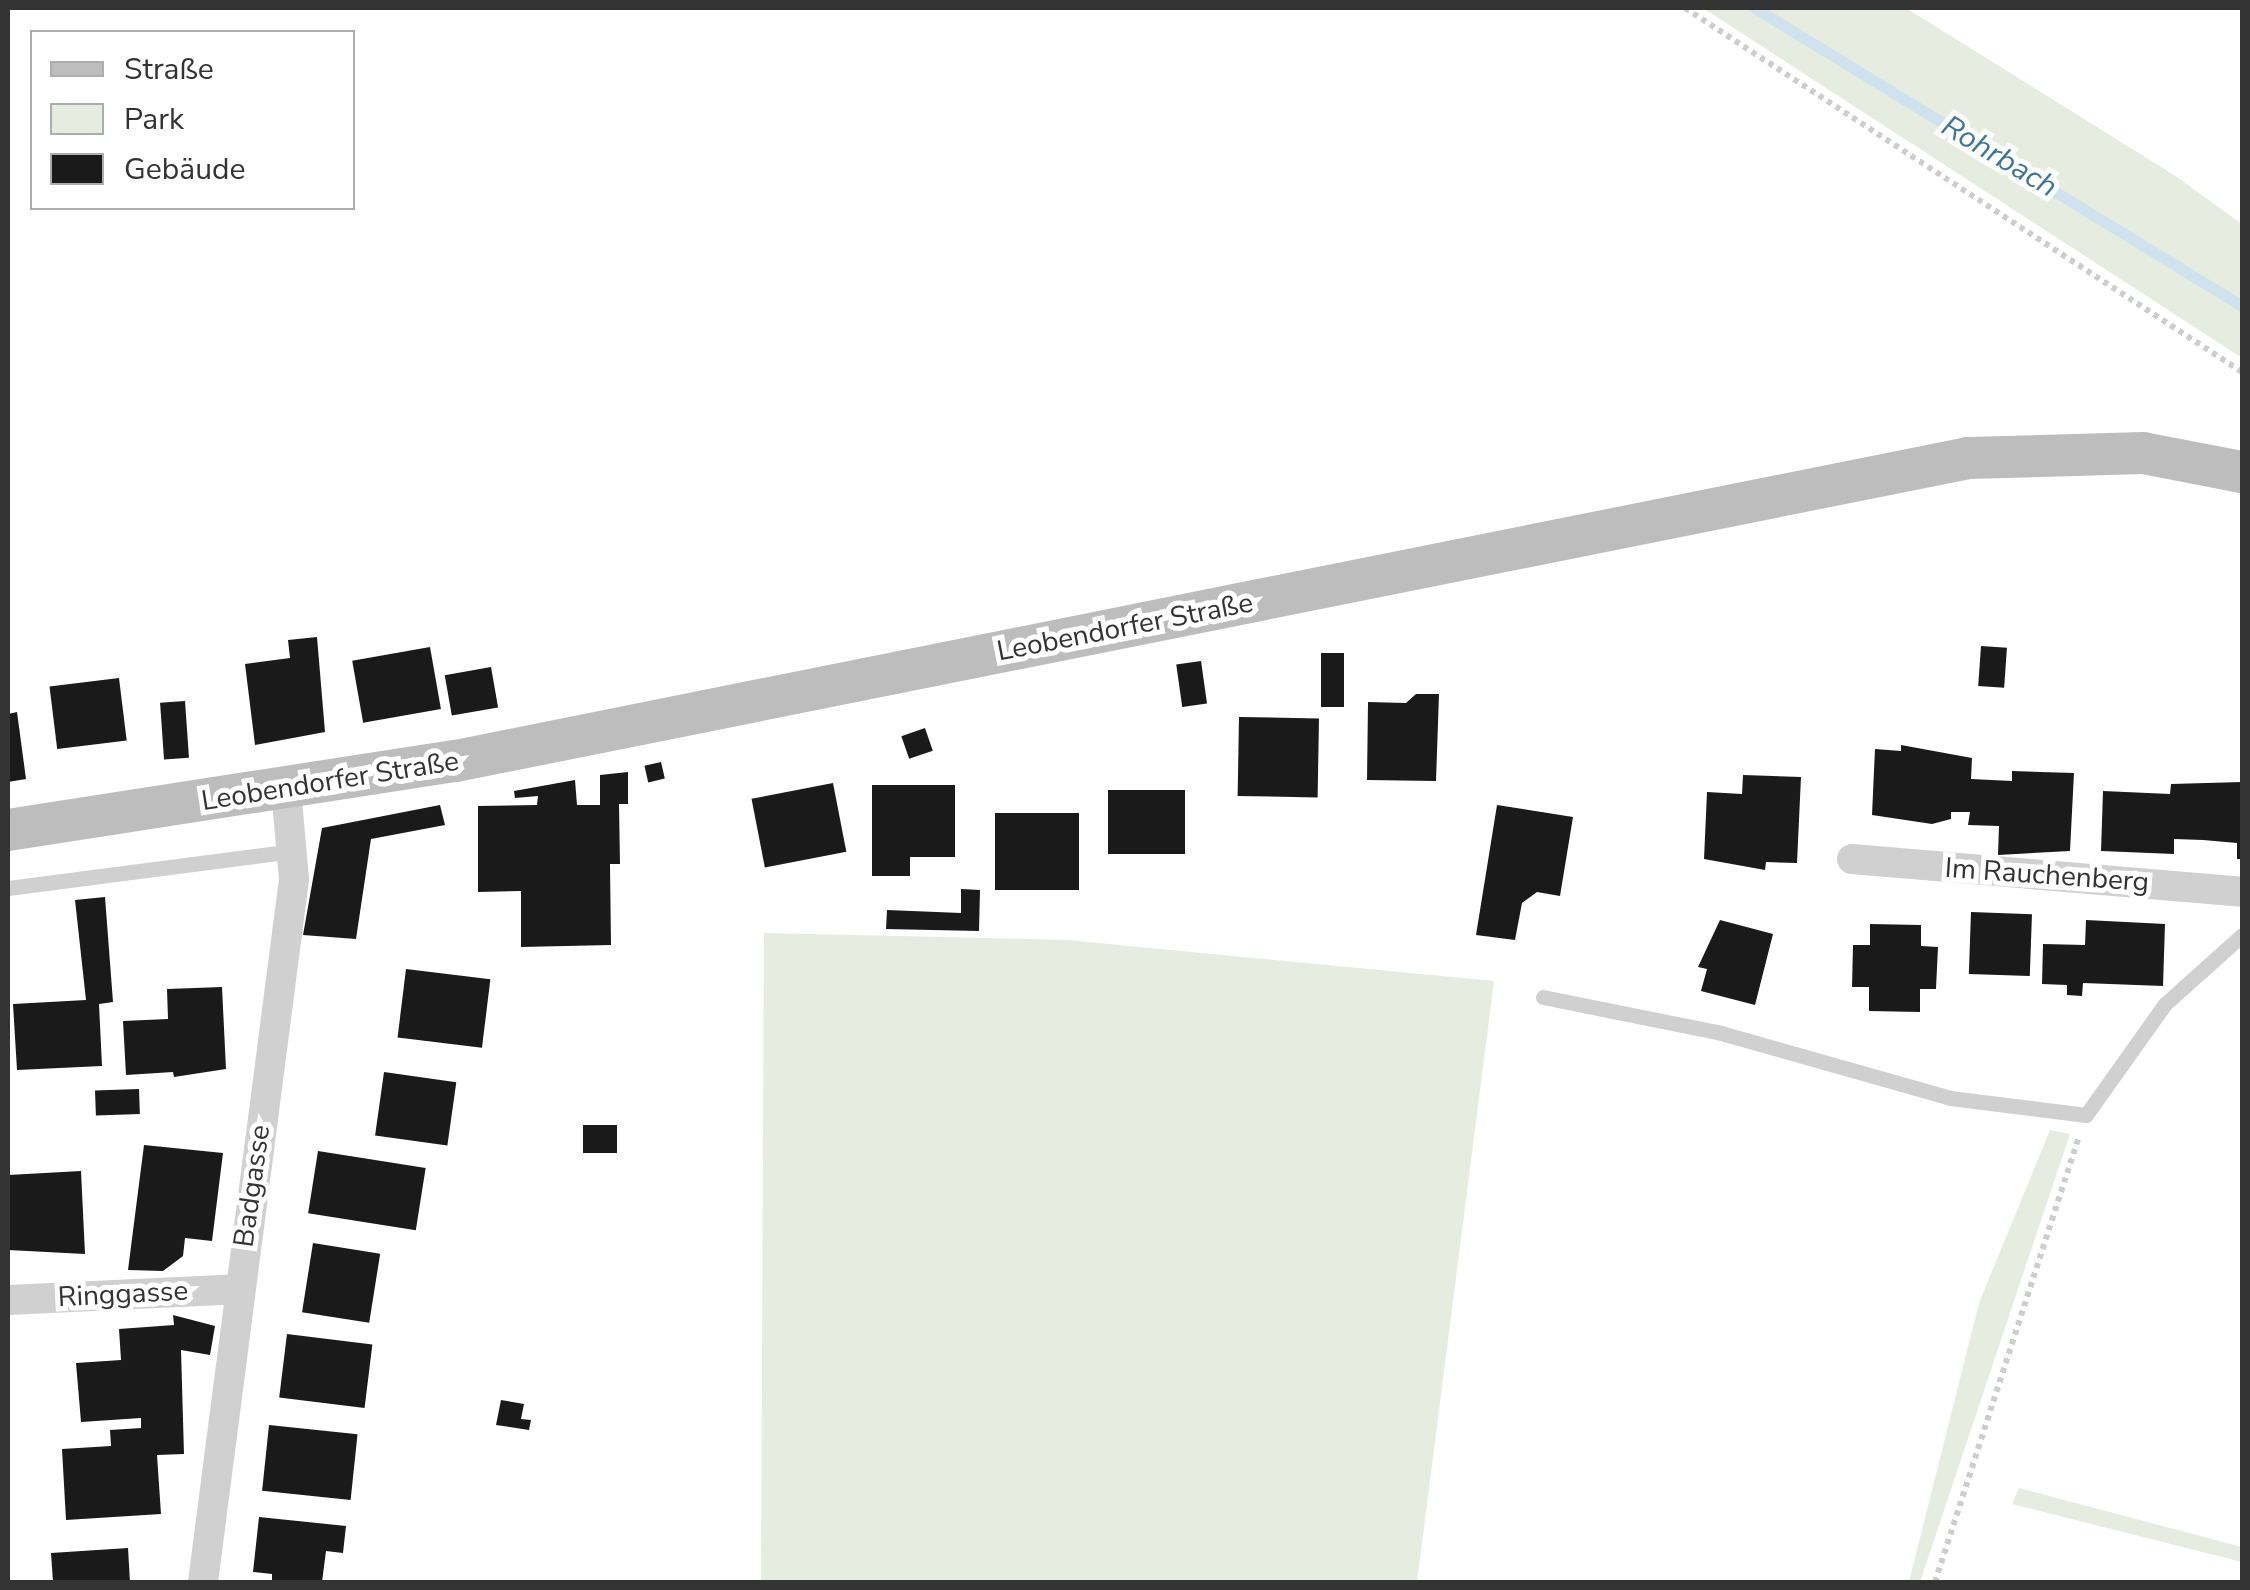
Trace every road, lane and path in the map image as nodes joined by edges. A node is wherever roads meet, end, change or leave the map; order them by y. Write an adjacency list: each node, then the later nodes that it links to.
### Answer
1 (1685, 8): 2 (path)
2 (2242, 372)
3 (2242, 472): 4 (main road, Leobendorfer Straße)
4 (286, 789): 5 (main road, Leobendorfer Straße); 6 (street, Badgasse)
5 (8, 830)
6 (292, 851): 8 (lane); 13 (street, Badgasse)
7 (1852, 859): 9 (street, Im Rauchenberg)
8 (8, 888)
9 (2242, 892)
10 (2242, 935): 12 (lane)
11 (1543, 996): 12 (lane)
12 (2086, 1115): 16 (path)
13 (238, 1289): 14 (street, Ringgasse); 15 (street, Badgasse)
14 (8, 1300)
15 (203, 1582)
16 (1935, 1582)

